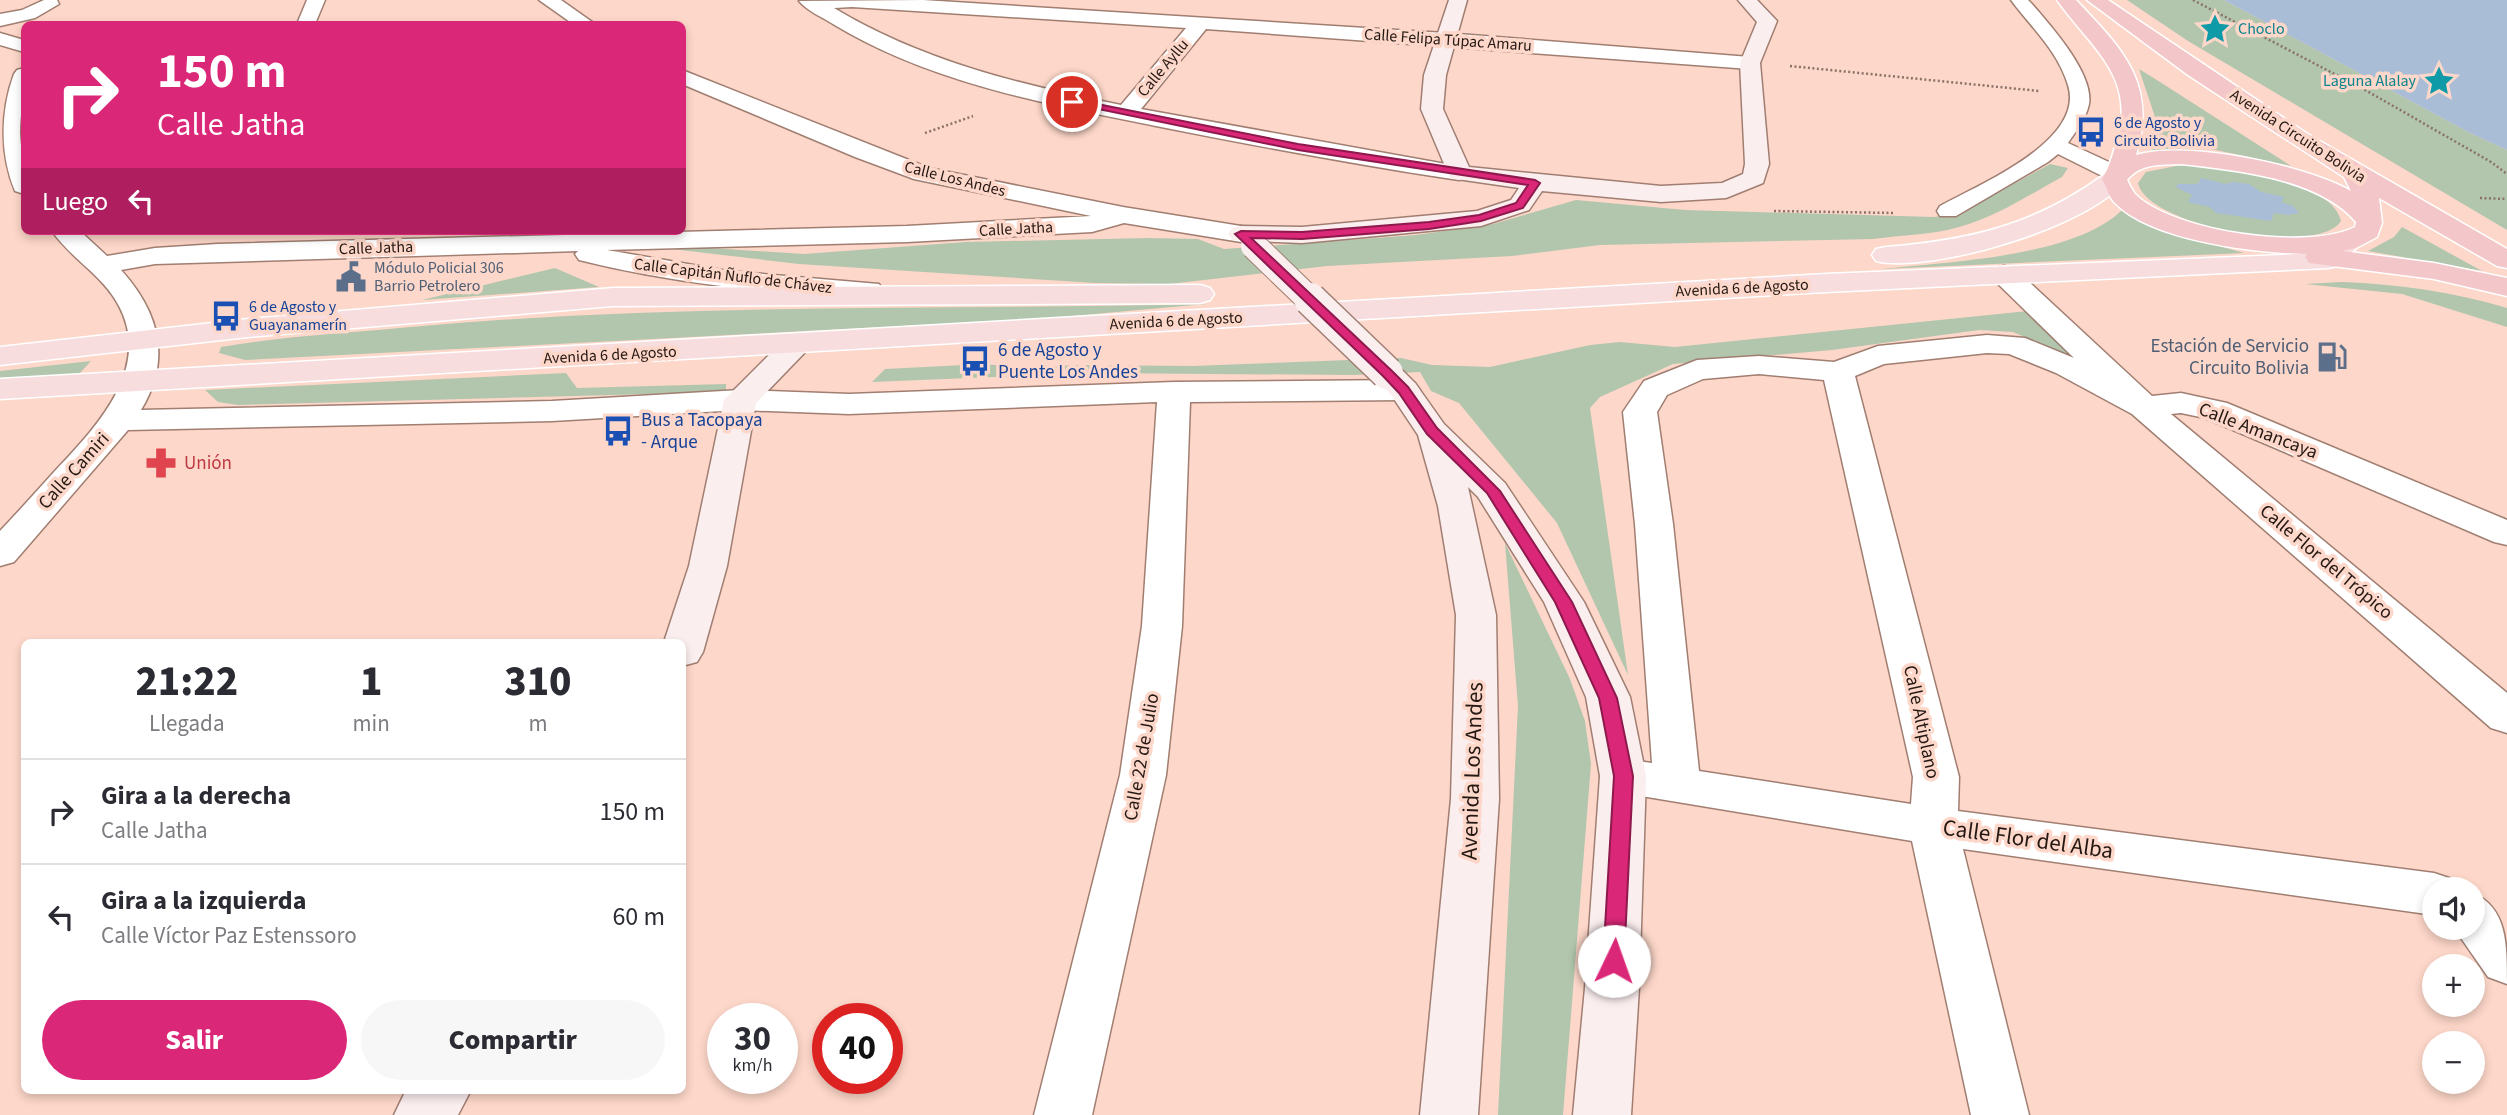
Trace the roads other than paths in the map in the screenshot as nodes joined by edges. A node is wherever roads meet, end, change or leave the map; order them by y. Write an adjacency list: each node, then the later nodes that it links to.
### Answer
1 (316, 0): 13 (street)
2 (548, 0): 14 (street)
3 (1458, 0): 16 (street)
4 (1747, 0): 19 (street)
5 (2019, 0): 23 (lane)
6 (2066, 0): 26 (highway)
7 (2096, 0): 27 (highway, Avenida Circuito Bolivia)
8 (50, 1): 11 (street); 12 (street)
9 (810, 2): 10 (street, Calle Felipa Túpac Amaru); 22 (street)
10 (920, 3): 15 (street, Calle Felipa Túpac Amaru)
11 (0, 20)
12 (44, 21)
13 (307, 21)
14 (580, 21)
15 (1201, 23): 16 (street, Calle Felipa Túpac Amaru); 22 (street, Calle Ayllu)
16 (1445, 38): 19 (street, Calle Felipa Túpac Amaru); 25 (street)
17 (0, 39): 18 (street)
18 (21, 45)
19 (1750, 62): 29 (street)
20 (686, 78): 30 (street, Calle Los Andes)
21 (21, 83): 24 (street)
22 (1126, 113): 25 (street)
23 (2056, 145): 26 (lane); 32 (lane)
24 (5, 165): 28 (street)
25 (1459, 173): 29 (street)
26 (2117, 174): 31 (highway); 40 (highway); 45 (main road, Avenida 6 de Agosto)
27 (2355, 174): 31 (highway); 35 (highway, Avenida Circuito Bolivia)
28 (21, 183)
29 (1535, 183): 39 (street)
30 (915, 204): 33 (street, Calle Los Andes); 33 (street, Calle Jatha); 34 (street, Calle Jatha)
31 (2368, 208): 35 (highway); 40 (highway)
32 (1948, 211)
33 (1123, 215): 39 (street, Calle Los Andes)
34 (686, 224)
35 (2442, 226): 41 (highway, Avenida Circuito Bolivia)
36 (69, 235): 42 (street)
37 (561, 235): 38 (street, Calle Jatha)
38 (538, 237): 42 (street, Calle Jatha); 45 (street, Calle Capitán Ñuflo de Chávez)
39 (1247, 240): 51 (street, Avenida Los Andes, bridge)
40 (2337, 252): 43 (main road, Avenida 6 de Agosto); 44 (highway)
41 (2507, 260)
42 (99, 266): 46 (street)
43 (2004, 274): 47 (main road, Avenida 6 de Agosto); 55 (street)
44 (2507, 287)
45 (943, 294): 46 (main road, Avenida 6 de Agosto)
46 (144, 340): 48 (main road, Avenida 6 de Agosto); 50 (street, Calle Camiri)
47 (798, 344): 50 (main road, Avenida 6 de Agosto); 54 (street)
48 (0, 356)
49 (1838, 372): 55 (street); 63 (street); 64 (street, Calle Altiplano)
50 (139, 382): 52 (main road, Avenida 6 de Agosto); 56 (street, Calle Camiri)
51 (1396, 382): 53 (street); 57 (street, Avenida Los Andes)
52 (0, 389)
53 (1174, 392): 54 (street); 70 (street, Calle 22 de Julio)
54 (740, 400): 56 (street); 60 (street)
55 (2144, 407): 58 (street, Calle Amancaya); 61 (street, Calle Flor del Trópico)
56 (120, 420): 59 (street, Calle Camiri)
57 (1432, 431): 62 (street, Avenida Los Andes); 71 (street, Avenida Los Andes)
58 (2507, 534)
59 (0, 554)
60 (686, 639)
61 (2507, 717)
62 (1623, 776): 63 (street, Calle Flor del Alba); 72 (street, Avenida Los Andes)
63 (1677, 785): 64 (street, Calle Flor del Alba)
64 (1933, 826): 65 (street, Calle Flor del Alba); 73 (street, Calle Altiplano)
65 (2422, 892)
66 (2485, 931): 67 (street)
67 (2507, 961)
68 (439, 1094): 69 (street)
69 (424, 1115)
70 (1063, 1115)
71 (1449, 1115)
72 (1602, 1115)
73 (2000, 1115)

